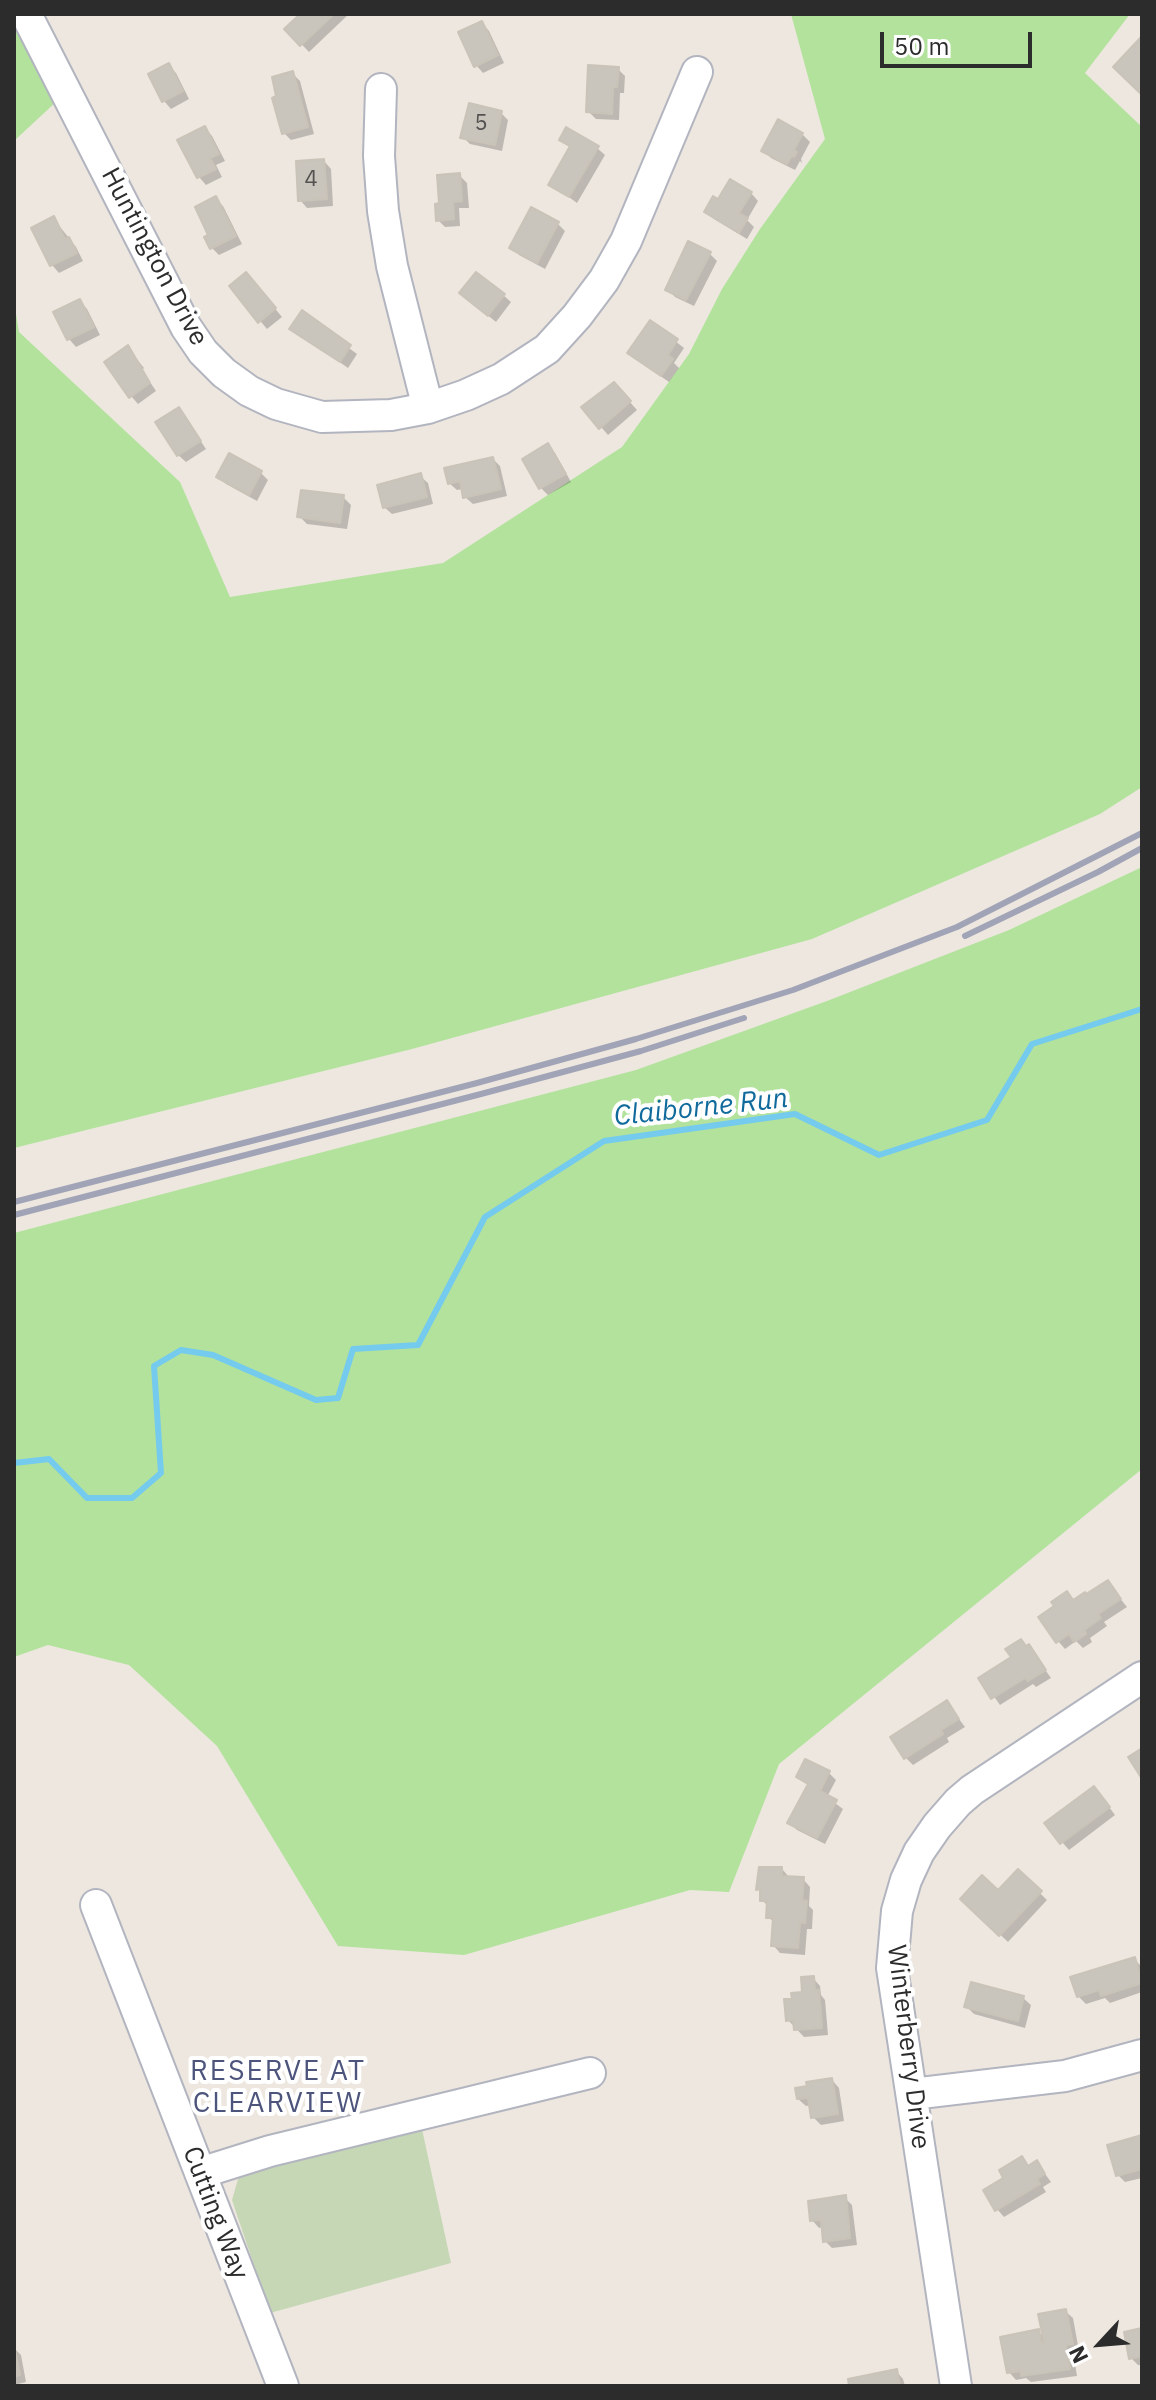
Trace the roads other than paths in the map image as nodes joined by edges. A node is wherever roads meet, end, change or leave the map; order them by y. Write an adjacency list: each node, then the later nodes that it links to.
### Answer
1 (26, 14): 4 (street, Huntington Drive)
2 (697, 72): 4 (street, Huntington Drive)
3 (381, 89): 4 (street)
4 (428, 408)
5 (1142, 1677): 9 (street, Winterberry Drive)
6 (96, 1905): 10 (street, Cutting Way)
7 (1142, 2055): 9 (street)
8 (590, 2073): 10 (street)
9 (912, 2094): 12 (street, Winterberry Drive)
10 (200, 2173): 11 (street, Cutting Way)
11 (283, 2386)
12 (956, 2386)

